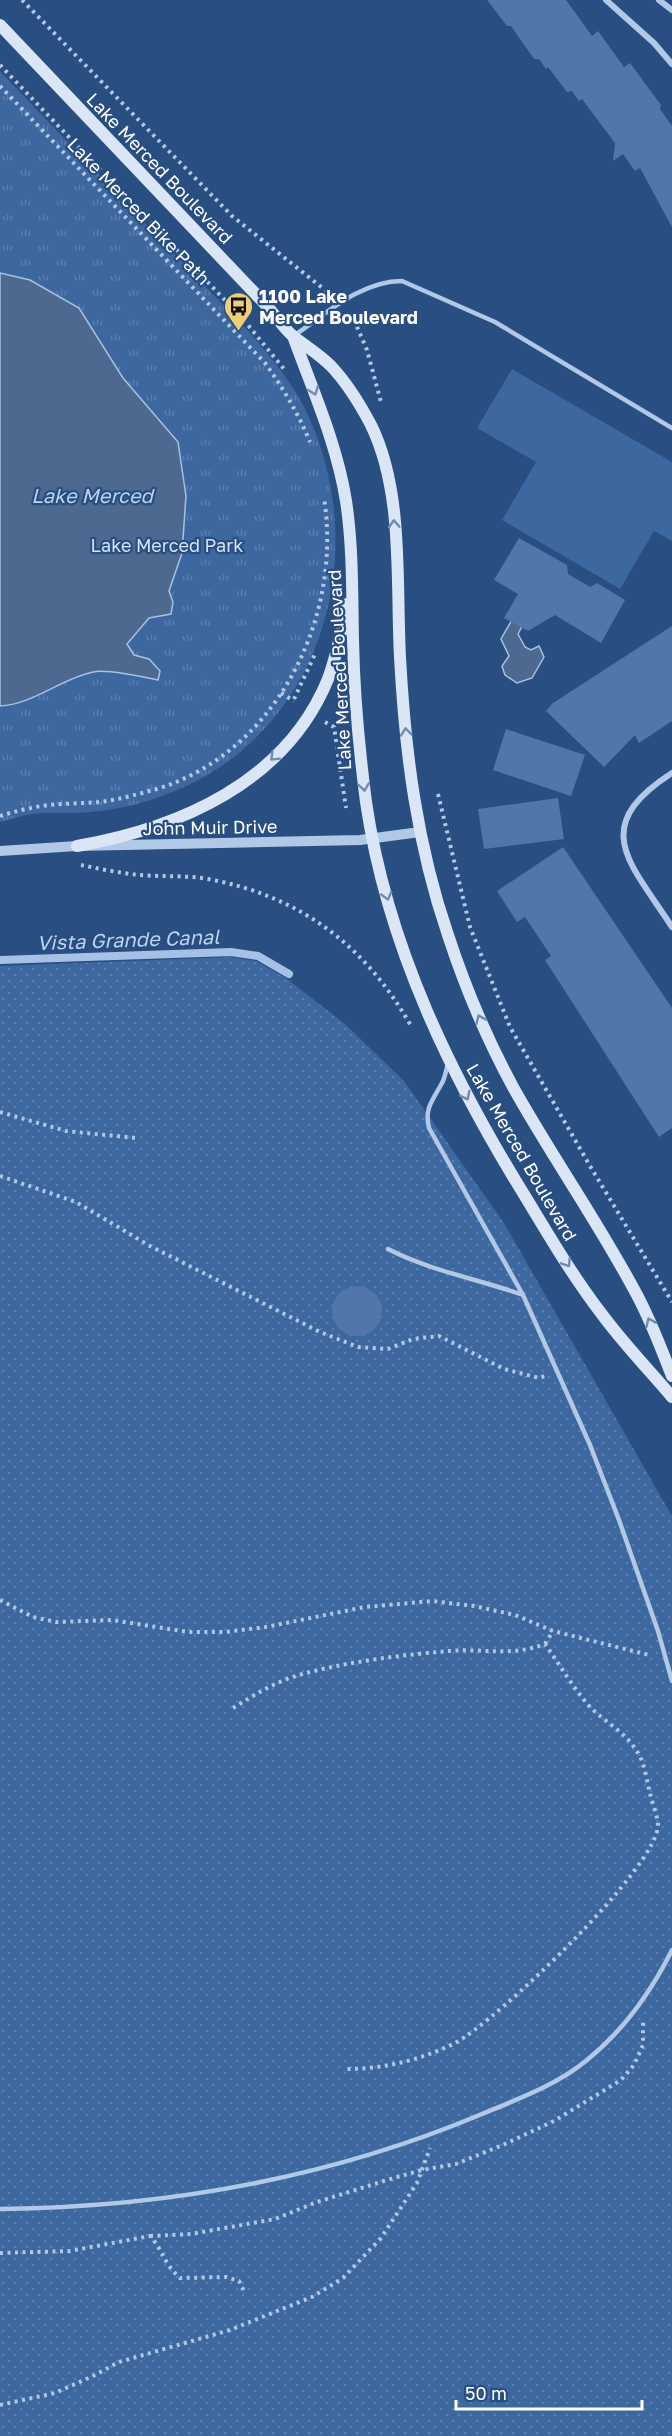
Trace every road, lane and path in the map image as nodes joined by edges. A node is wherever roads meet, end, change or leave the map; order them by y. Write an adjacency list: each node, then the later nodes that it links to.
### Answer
1 (606, 0): 5 (street)
2 (659, 0): 3 (street)
3 (672, 10)
4 (0, 25): 8 (main road, Lake Merced Boulevard)
5 (672, 64)
6 (0, 65): 9 (path)
7 (0, 86): 11 (path, Lake Merced Bike Path)
8 (293, 336): 10 (lane); 13 (main road, Lake Merced Boulevard, one-way to 13); 21 (main road, Lake Merced Boulevard, one-way to 8)
9 (286, 372)
10 (672, 428)
11 (312, 447)
12 (324, 494): 20 (path)
13 (352, 582): 22 (main road, Lake Merced Boulevard, one-way to 22); 23 (main road, one-way to 23)
14 (318, 647): 15 (path)
15 (293, 701)
16 (334, 727): 19 (path)
17 (672, 772): 26 (street)
18 (438, 794): 34 (path)
19 (346, 808)
20 (0, 816)
21 (420, 832): 22 (street, John Muir Drive); 36 (main road, Lake Merced Boulevard, one-way to 21)
22 (373, 839): 23 (street, John Muir Drive); 28 (main road, Lake Merced Boulevard, one-way to 28)
23 (77, 846): 24 (street, John Muir Drive)
24 (0, 851)
25 (79, 865): 27 (path)
26 (672, 927)
27 (414, 1031)
28 (448, 1062): 33 (lane); 37 (main road, Lake Merced Boulevard, one-way to 37)
29 (0, 1112): 30 (path)
30 (136, 1138)
31 (0, 1176): 35 (path)
32 (388, 1249): 33 (lane)
33 (523, 1294): 35 (lane)
34 (672, 1302)
35 (557, 1371): 41 (lane)
36 (672, 1376)
37 (672, 1396)
38 (0, 1600): 39 (path)
39 (553, 1631): 40 (path); 41 (path)
40 (545, 1644): 43 (path); 46 (path)
41 (668, 1667): 42 (lane)
42 (672, 1682)
43 (233, 1708)
44 (672, 1950): 45 (lane)
45 (637, 2008): 47 (lane); 48 (path)
46 (346, 2069)
47 (436, 2134): 48 (path); 49 (lane)
48 (422, 2170): 50 (path); 53 (path)
49 (0, 2209)
50 (150, 2236): 51 (path); 52 (path)
51 (0, 2253)
52 (244, 2291)
53 (0, 2405)

